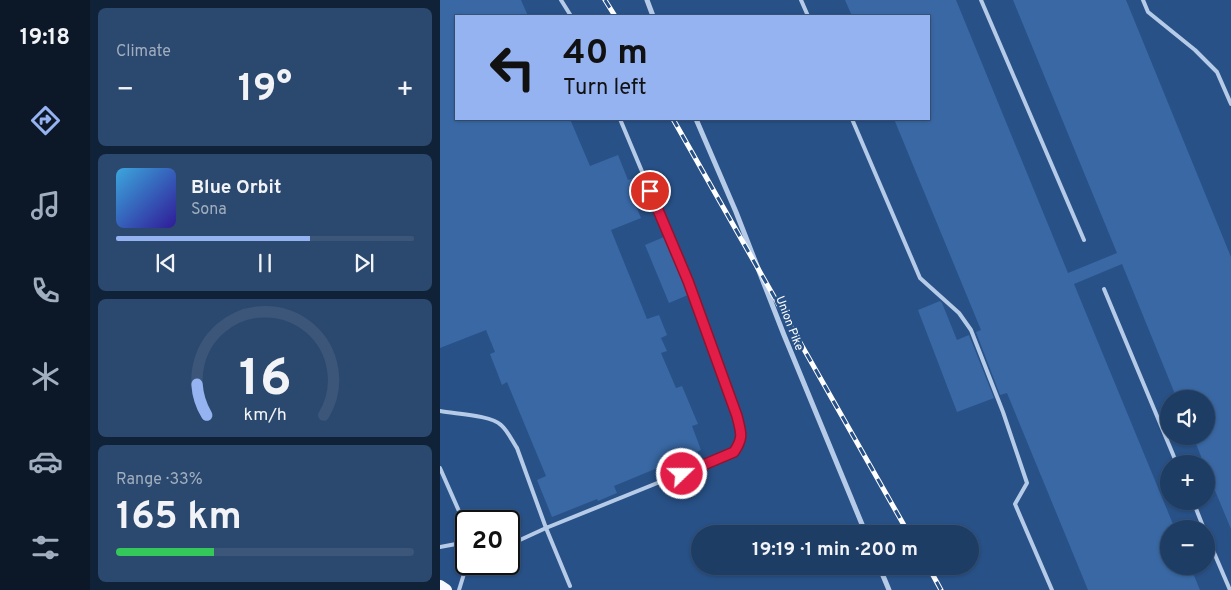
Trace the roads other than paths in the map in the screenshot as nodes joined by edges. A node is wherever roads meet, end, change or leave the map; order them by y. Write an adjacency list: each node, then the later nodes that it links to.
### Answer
1 (561, 0): 6 (lane)
2 (647, 0): 7 (street)
3 (801, 0): 8 (lane)
4 (981, 0): 13 (lane)
5 (1143, 0): 9 (lane)
6 (570, 15)
7 (653, 15)
8 (808, 15)
9 (1231, 104)
10 (620, 120): 20 (lane)
11 (696, 120): 19 (street, Union Pike)
12 (852, 120): 32 (lane)
13 (1084, 240)
14 (1104, 289): 16 (lane)
15 (440, 411): 20 (lane)
16 (1173, 455)
17 (440, 468): 18 (lane)
18 (459, 510)
19 (862, 525)
20 (546, 528): 21 (lane); 28 (lane)
21 (520, 540)
22 (455, 544): 23 (lane)
23 (440, 547)
24 (1215, 555): 33 (lane)
25 (464, 575): 30 (lane)
26 (883, 575): 31 (street)
27 (440, 586): 29 (main road)
28 (570, 586)
29 (446, 590)
30 (459, 590)
31 (889, 590)
32 (1052, 590)
33 (1230, 590)

